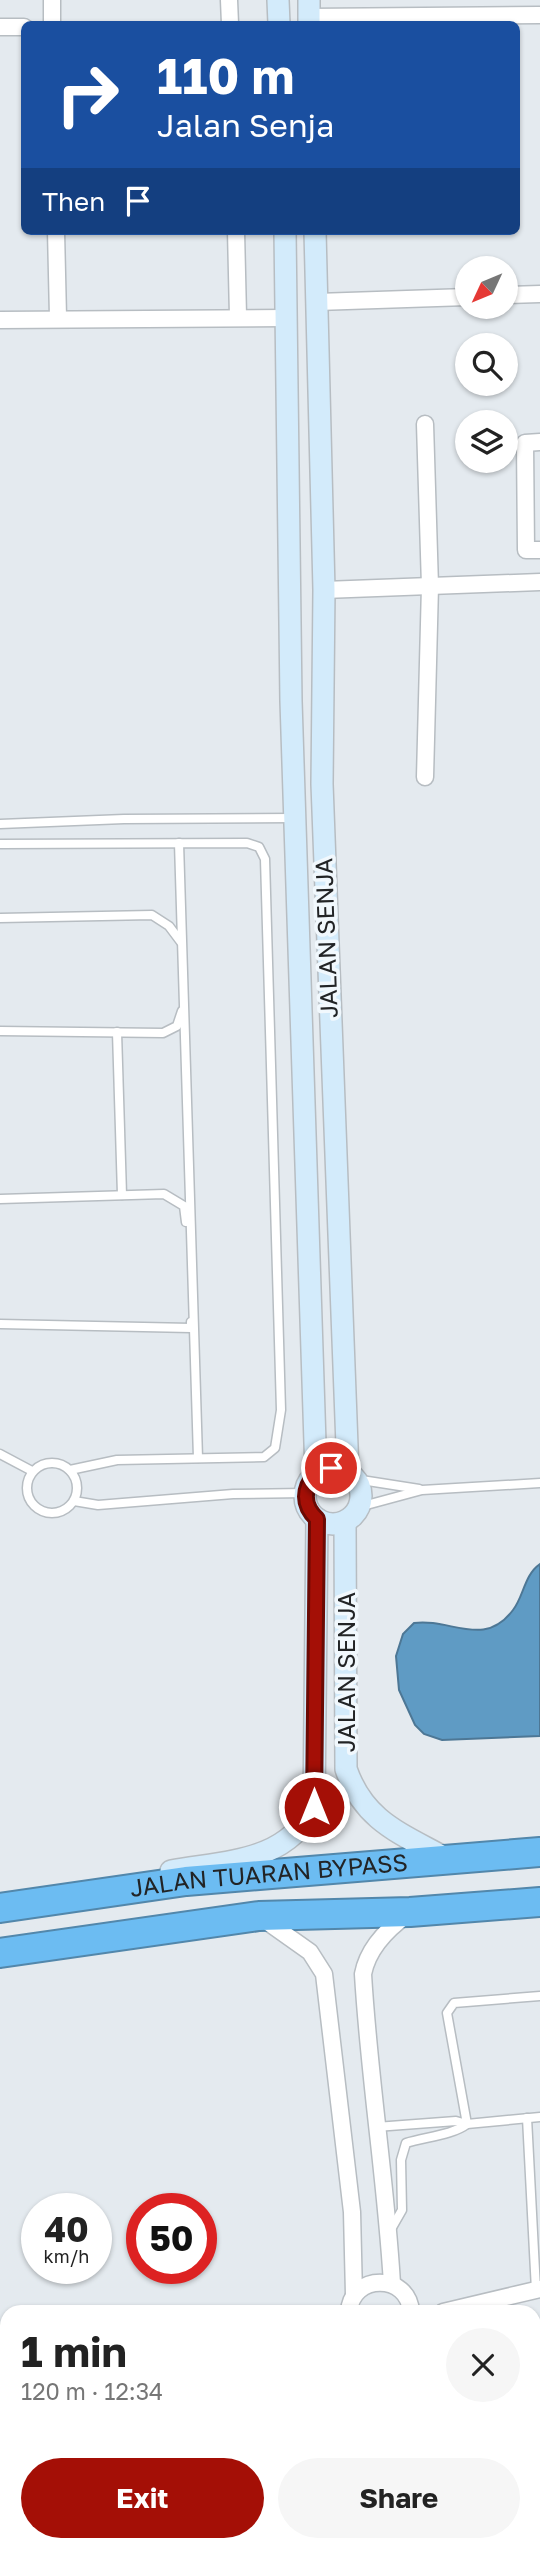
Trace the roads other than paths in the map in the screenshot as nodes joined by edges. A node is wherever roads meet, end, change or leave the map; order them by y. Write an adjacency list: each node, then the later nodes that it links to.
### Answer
1 (52, 0): 6 (street)
2 (229, 0): 7 (street)
3 (278, 0): 8 (main road)
4 (309, 14): 5 (street)
5 (540, 15)
6 (52, 21)
7 (230, 21)
8 (279, 21)
9 (0, 27): 10 (street)
10 (21, 27)
11 (56, 235): 20 (street)
12 (236, 235): 19 (street)
13 (285, 235): 21 (main road, JALAN SENJA)
14 (315, 235): 18 (main road, JALAN SENJA)
15 (540, 294): 16 (street)
16 (518, 295)
17 (455, 297): 18 (street)
18 (317, 302): 28 (main road, JALAN SENJA)
19 (238, 316): 20 (street); 21 (street)
20 (58, 317): 22 (street)
21 (286, 318): 30 (main road, JALAN SENJA)
22 (0, 320)
23 (425, 424): 27 (street)
24 (540, 442): 25 (street)
25 (540, 550)
26 (540, 582): 27 (street)
27 (430, 586): 28 (street); 29 (street)
28 (324, 590): 45 (main road, JALAN SENJA)
29 (425, 778)
30 (297, 818): 31 (lane); 44 (main road, JALAN SENJA)
31 (0, 824)
32 (179, 843): 33 (lane); 41 (lane); 41 (lane)
33 (0, 844)
34 (0, 918): 36 (lane)
35 (0, 1031): 36 (lane)
36 (117, 1032): 37 (lane)
37 (122, 1195): 38 (lane); 39 (lane)
38 (0, 1199)
39 (0, 1324)
40 (0, 1454): 43 (lane)
41 (198, 1458): 42 (lane)
42 (70, 1470): 43 (lane); 49 (lane)
43 (33, 1471): 49 (lane)
44 (316, 1474): 45 (main road); 48 (main road)
45 (351, 1476): 47 (lane); 50 (main road, JALAN SENJA)
46 (540, 1483): 47 (lane)
47 (422, 1490): 50 (lane)
48 (305, 1493): 49 (lane); 51 (main road, JALAN SENJA)
49 (74, 1502)
50 (352, 1514): 51 (main road); 53 (main road, JALAN SENJA)
51 (317, 1519): 54 (main road, JALAN SENJA)
52 (540, 1852): 53 (highway, JALAN TUARAN BYPASS)
53 (444, 1858): 54 (highway, JALAN TUARAN BYPASS)
54 (114, 1891): 56 (highway, JALAN TUARAN BYPASS)
55 (540, 1902): 57 (highway, JALAN TUARAN BYPASS)
56 (0, 1908)
57 (410, 1912): 58 (highway, JALAN TUARAN BYPASS); 64 (street)
58 (259, 1916): 59 (highway, JALAN TUARAN BYPASS); 68 (street)
59 (0, 1953)
60 (540, 1996): 63 (lane)
61 (540, 2117): 62 (lane)
62 (527, 2118): 63 (lane); 67 (lane)
63 (467, 2124): 64 (lane); 65 (lane)
64 (376, 2127): 65 (street)
65 (389, 2232): 66 (street)
66 (392, 2284): 68 (street); 70 (street)
67 (538, 2289): 71 (street)
68 (354, 2295): 69 (street)
69 (351, 2305)
70 (409, 2305)
71 (472, 2305)

